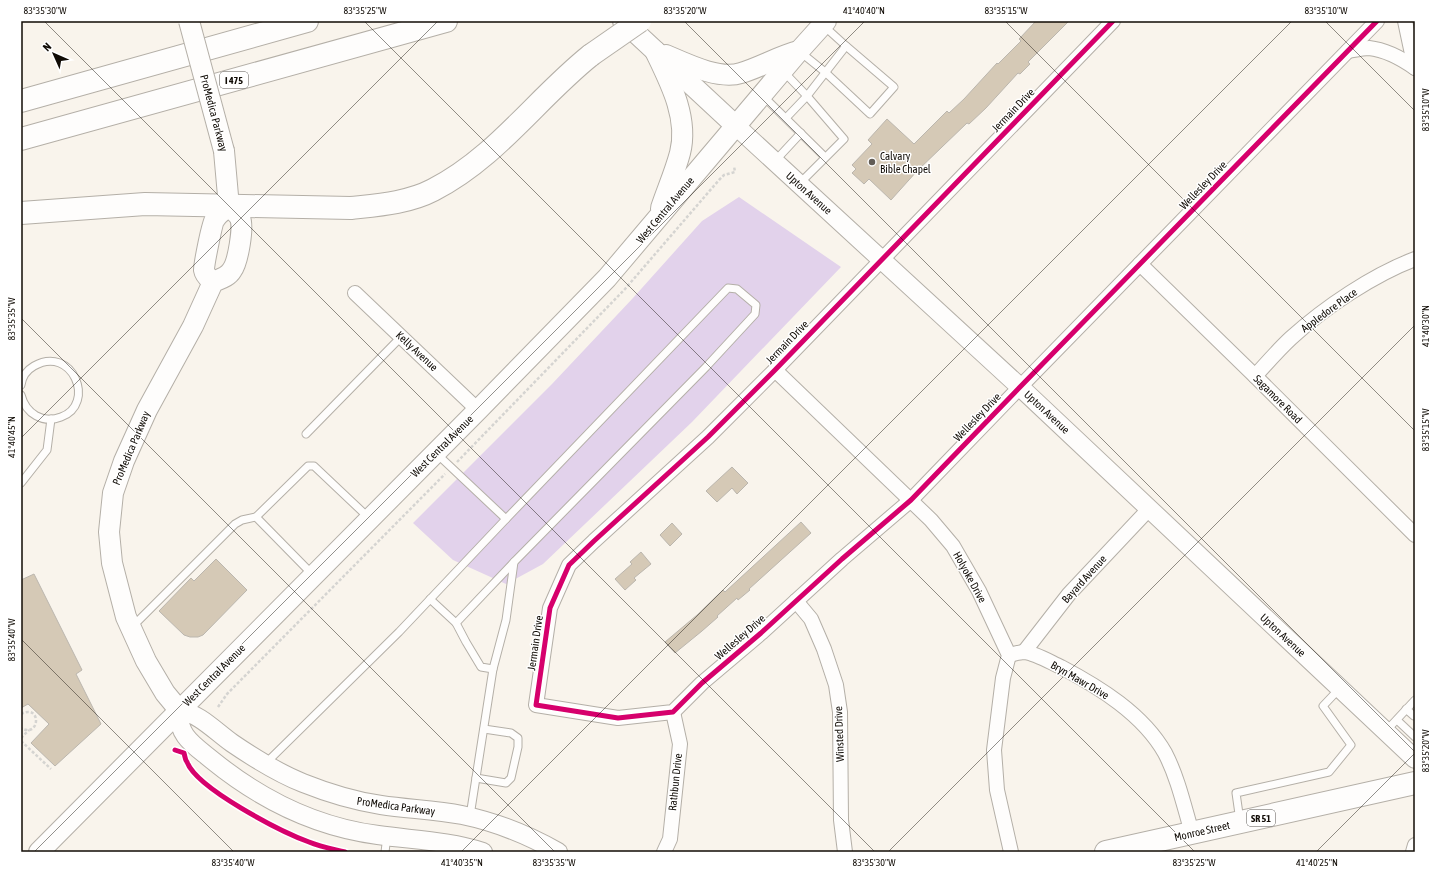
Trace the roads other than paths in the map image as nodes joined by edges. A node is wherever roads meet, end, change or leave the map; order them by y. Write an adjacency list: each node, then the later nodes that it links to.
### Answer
1 (189, 21): 27 (main road, ProMedica Parkway, bridge)
2 (307, 21): 19 (main road)
3 (446, 21): 23 (main road, I 475)
4 (623, 21): 11 (main road, Upton Avenue)
5 (640, 21): 27 (main road, bridge)
6 (1113, 21): 30 (street, Jermain Drive)
7 (1377, 21): 13 (street, Wellesley Drive)
8 (1405, 21): 14 (street)
9 (825, 23): 10 (lane); 12 (main road, West Central Avenue)
10 (846, 46): 16 (lane); 16 (lane)
11 (655, 51): 12 (main road); 21 (main road, Upton Avenue); 29 (main road)
12 (799, 51): 15 (main road, West Central Avenue); 16 (lane)
13 (1348, 51): 14 (street); 32 (street, Wellesley Drive)
14 (1415, 68)
15 (782, 71): 17 (main road, West Central Avenue); 18 (lane)
16 (825, 72): 18 (lane)
17 (762, 95): 20 (lane); 21 (main road, West Central Avenue)
18 (807, 96): 20 (lane); 24 (lane)
19 (21, 101)
20 (786, 118): 22 (lane)
21 (736, 126): 25 (street, Upton Avenue); 29 (main road, West Central Avenue)
22 (801, 133): 24 (lane); 25 (lane)
23 (21, 139)
24 (825, 157): 26 (lane)
25 (775, 161): 26 (street, Upton Avenue)
26 (799, 183): 30 (street, Upton Avenue)
27 (229, 207): 28 (main road); 33 (main road); 33 (main road)
28 (21, 213)
29 (657, 220): 41 (main road, West Central Avenue)
30 (882, 259): 36 (street, Jermain Drive); 39 (street, Upton Avenue)
31 (1415, 259): 37 (street, Appledore Place)
32 (1140, 264): 37 (street, Sagamore Road); 39 (street, Wellesley Drive)
33 (214, 282): 57 (main road, ProMedica Parkway)
34 (355, 293): 35 (street, Kelly Avenue)
35 (402, 337): 41 (street, Kelly Avenue); 43 (lane)
36 (775, 370): 46 (street, Holyoke Drive); 65 (street, Jermain Drive)
37 (1255, 376): 51 (street, Sagamore Road)
38 (21, 386): 42 (lane)
39 (1020, 386): 46 (street, Wellesley Drive); 47 (street, Upton Avenue)
40 (21, 395): 42 (lane)
41 (478, 410): 44 (main road, West Central Avenue)
42 (51, 419): 45 (lane)
43 (306, 434)
44 (436, 452): 49 (main road, West Central Avenue); 50 (lane)
45 (21, 483)
46 (911, 500): 55 (street, Wellesley Drive); 59 (street, Holyoke Drive)
47 (1149, 509): 58 (street, Bayard Avenue); 61 (street, Upton Avenue)
48 (256, 517): 49 (lane); 53 (lane); 57 (lane)
49 (369, 518): 53 (main road, West Central Avenue)
50 (506, 519): 52 (lane); 54 (lane)
51 (1415, 535)
52 (514, 562): 56 (lane); 60 (lane)
53 (313, 575): 64 (main road, West Central Avenue)
54 (430, 599): 56 (lane); 71 (lane)
55 (796, 601): 65 (street, Wellesley Drive); 83 (street, Winsted Drive)
56 (456, 623): 60 (lane)
57 (132, 627): 64 (main road, ProMedica Parkway)
58 (1024, 652): 59 (street); 76 (street, Bryn Mawr Drive)
59 (1009, 655): 84 (street)
60 (493, 669): 68 (lane)
61 (1340, 688): 67 (street, Upton Avenue); 75 (lane)
62 (1415, 700): 63 (lane)
63 (1406, 709): 66 (lane); 67 (lane)
64 (179, 710): 71 (street, ProMedica Parkway); 77 (street); 79 (main road, West Central Avenue)
65 (673, 712): 82 (street, Rathbun Drive)
66 (1414, 716)
67 (1391, 726): 69 (lane); 70 (street, Upton Avenue)
68 (484, 729): 72 (lane); 72 (lane)
69 (1415, 737)
70 (1414, 755)
71 (265, 764): 74 (street, ProMedica Parkway)
72 (476, 778): 74 (lane)
73 (1415, 783): 75 (main road, Monroe Street / SR 51)
74 (470, 817): 81 (street, ProMedica Parkway)
75 (1240, 822): 76 (main road, Monroe Street / SR 51)
76 (1192, 833): 85 (main road, Monroe Street / SR 51)
77 (386, 844): 80 (street)
78 (1415, 845): 86 (street)
79 (39, 852)
80 (483, 852)
81 (558, 852)
82 (664, 852)
83 (845, 852)
84 (1011, 852)
85 (1106, 852)
86 (1413, 852)

